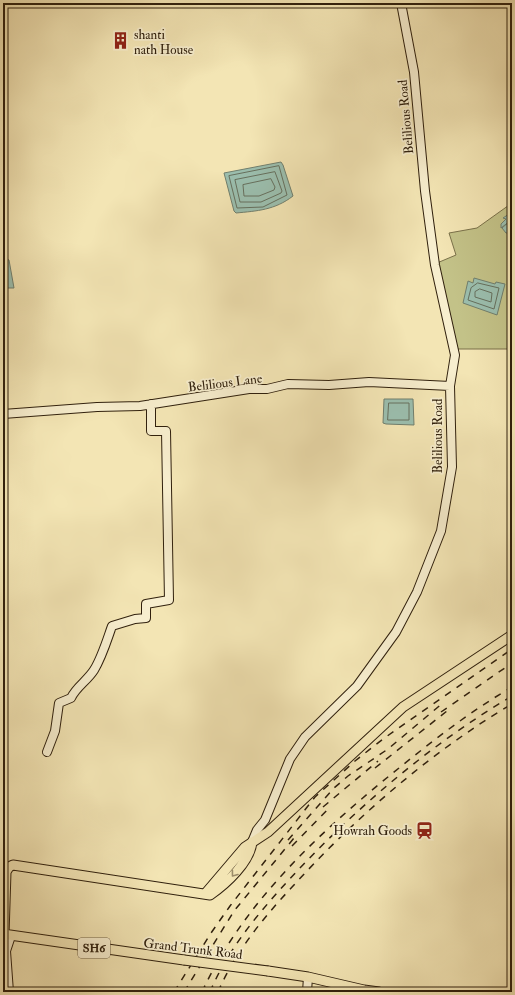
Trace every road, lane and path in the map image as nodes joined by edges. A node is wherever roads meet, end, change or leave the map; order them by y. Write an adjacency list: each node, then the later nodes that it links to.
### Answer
1 (401, 3): 2 (street, Belilious Road)
2 (450, 386): 3 (street, Belilious Lane); 7 (street, Belilious Road)
3 (151, 404): 4 (street, Belilious Lane); 6 (street)
4 (3, 414)
5 (512, 635): 7 (main road)
6 (46, 752)
7 (252, 842): 8 (main road)
8 (6, 935): 9 (street); 10 (main road, Grand Trunk Road / SH6, bridge)
9 (4, 949): 11 (street)
10 (308, 977): 12 (street); 13 (main road, Grand Trunk Road / SH6)
11 (9, 992)
12 (307, 992)
13 (379, 992)

